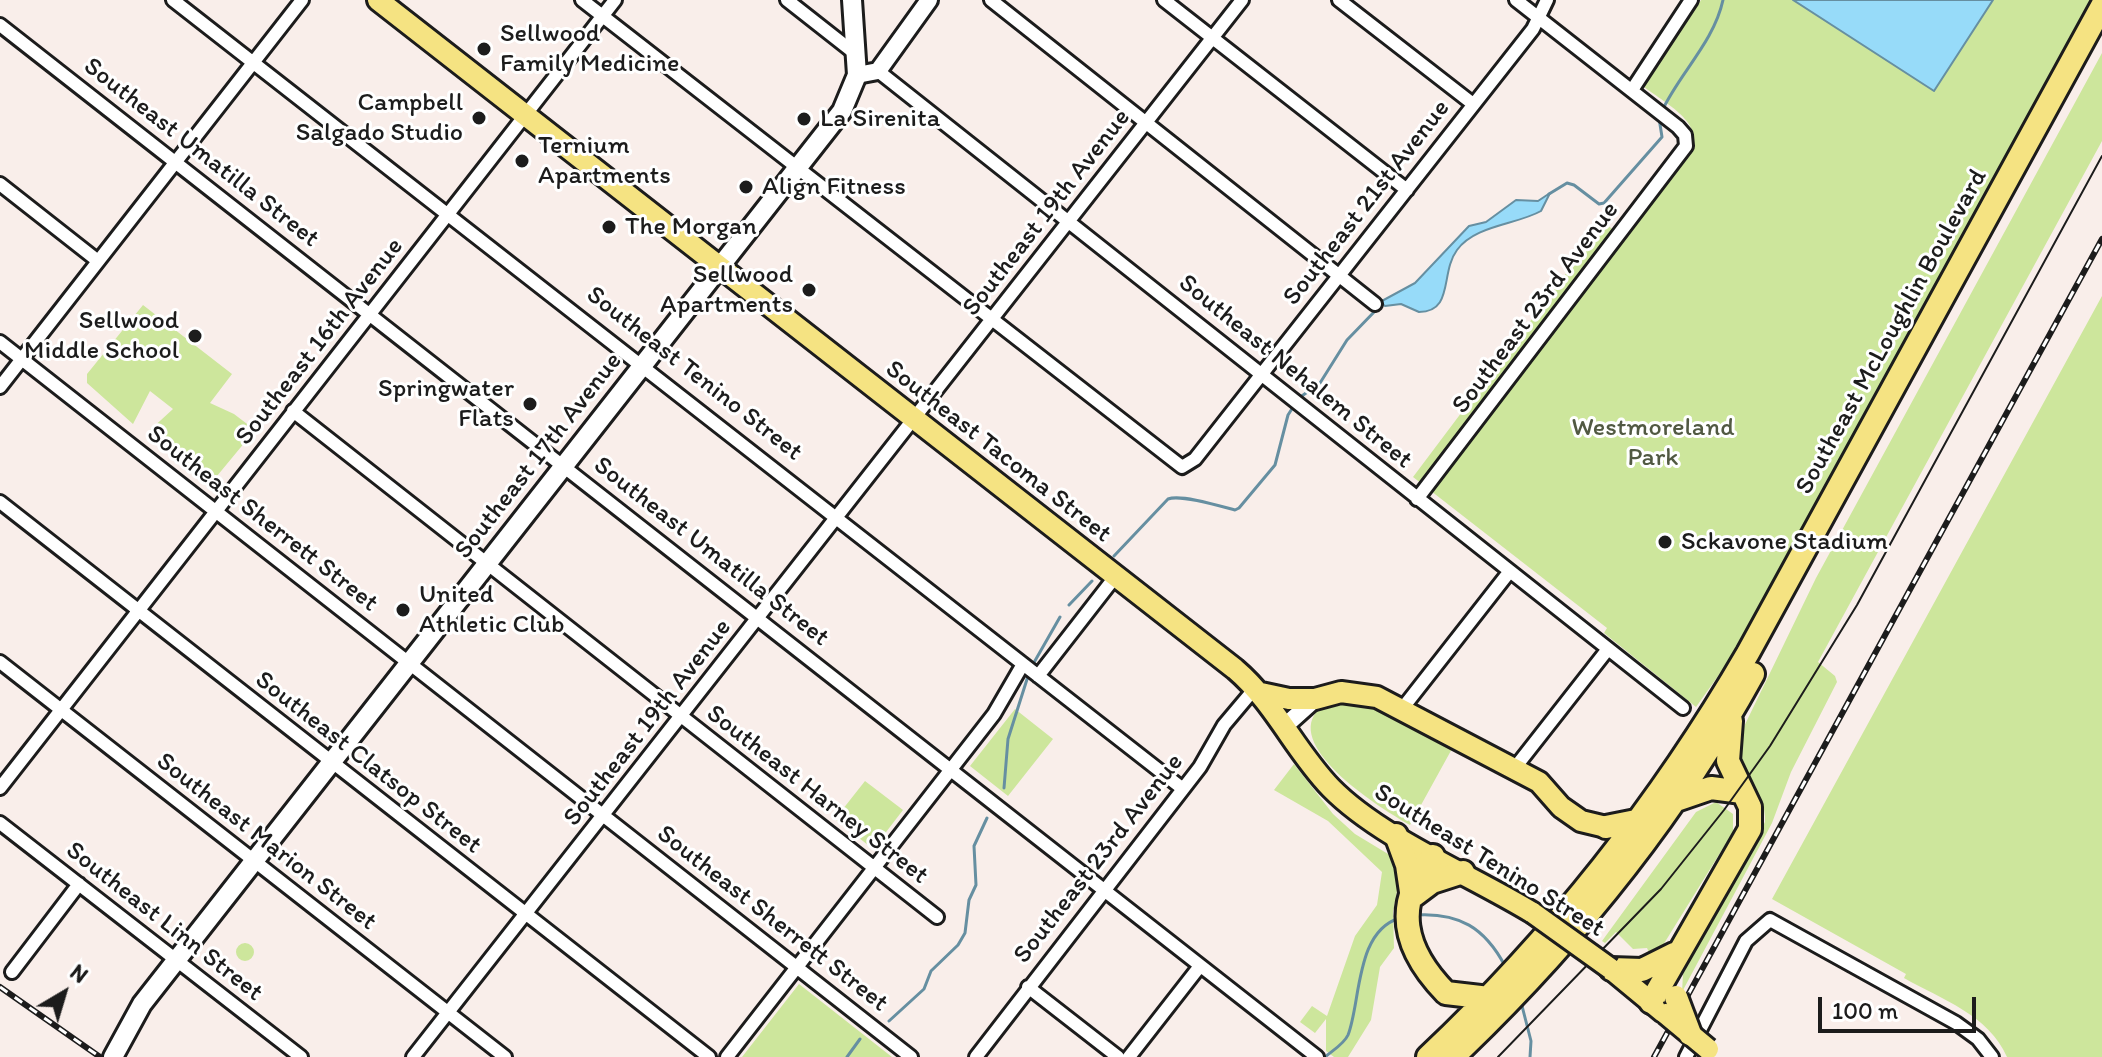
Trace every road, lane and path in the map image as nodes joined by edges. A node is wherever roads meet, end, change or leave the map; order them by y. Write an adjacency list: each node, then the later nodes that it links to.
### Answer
1 (173, 0): 24 (street, Southeast Tenino Street)
2 (302, 0): 24 (street)
3 (378, 0): 29 (main road, Southeast Tacoma Street)
4 (582, 0): 17 (street)
5 (615, 0): 17 (street, Southeast 16th Avenue)
6 (787, 0): 23 (street)
7 (852, 0): 23 (main road, Southeast 17th Avenue)
8 (929, 0): 22 (street)
9 (991, 0): 30 (street)
10 (1164, 0): 21 (street)
11 (1242, 0): 21 (street, Southeast 19th Avenue)
12 (1339, 0): 28 (street)
13 (1516, 0): 18 (street)
14 (1547, 0): 18 (street, Southeast 21st Avenue)
15 (1691, 0): 27 (street)
16 (2102, 6): 80 (highway, Southeast McLoughlin Boulevard)
17 (602, 16): 29 (street, Southeast 16th Avenue); 32 (street)
18 (1537, 16): 27 (street); 28 (street, Southeast 21st Avenue)
19 (0, 25): 31 (street, Southeast Umatilla Street)
20 (2102, 34): 69 (highway, Southeast McLoughlin Boulevard)
21 (1212, 38): 30 (street, Southeast 19th Avenue); 34 (street)
22 (891, 49): 23 (street); 25 (street)
23 (857, 55): 26 (main road, Southeast 17th Avenue)
24 (253, 62): 31 (street); 35 (street, Southeast Tenino Street)
25 (878, 71): 26 (street); 36 (street, Southeast Nehalem Street)
26 (857, 75): 32 (main road, Southeast 17th Avenue)
27 (1632, 90): 51 (street, Southeast 23rd Avenue)
28 (1473, 104): 34 (street, Southeast 21st Avenue)
29 (526, 116): 35 (street, Southeast 16th Avenue); 38 (main road, Southeast Tacoma Street)
30 (1146, 122): 36 (street, Southeast 19th Avenue); 39 (street)
31 (175, 161): 37 (street); 41 (street, Southeast Umatilla Street)
32 (798, 169): 38 (main road, Southeast 17th Avenue); 42 (street)
33 (0, 184): 37 (street)
34 (1407, 190): 39 (street, Southeast 21st Avenue)
35 (449, 215): 41 (street, Southeast 16th Avenue); 45 (street, Southeast Tenino Street)
36 (1069, 221): 42 (street, Southeast 19th Avenue); 46 (street, Southeast Nehalem Street)
37 (98, 261): 44 (street)
38 (720, 268): 45 (main road, Southeast 17th Avenue); 49 (main road, Southeast Tacoma Street)
39 (1340, 273): 40 (street); 46 (street, Southeast 21st Avenue)
40 (1375, 304)
41 (370, 313): 48 (street, Southeast 16th Avenue); 50 (street, Southeast Umatilla Street)
42 (991, 320): 46 (street, Southeast 21st Avenue); 49 (street, Southeast 19th Avenue)
43 (0, 342): 44 (street, Southeast Sherrett Street)
44 (22, 360): 47 (street); 53 (street, Southeast Sherrett Street)
45 (642, 367): 50 (main road, Southeast 17th Avenue); 54 (street, Southeast Tenino Street)
46 (1263, 373): 51 (street, Southeast Nehalem Street)
47 (0, 387)
48 (293, 411): 53 (street, Southeast 16th Avenue); 55 (street, Southeast Harney Street)
49 (914, 419): 54 (street, Southeast 19th Avenue); 57 (main road, Southeast Tacoma Street)
50 (565, 466): 55 (main road, Southeast 17th Avenue); 59 (street, Southeast Umatilla Street)
51 (1417, 499): 56 (street, Southeast Nehalem Street)
52 (0, 502): 58 (street, Southeast Clatsop Street)
53 (215, 510): 58 (street, Southeast 16th Avenue); 62 (street, Southeast Sherrett Street)
54 (837, 518): 59 (street, Southeast 19th Avenue); 63 (street, Southeast Tenino Street)
55 (487, 565): 62 (main road, Southeast 17th Avenue); 70 (street, Southeast Harney Street)
56 (1510, 571): 60 (street, Southeast Nehalem Street); 67 (street)
57 (1115, 577): 63 (street); 64 (main road, Southeast Tacoma Street)
58 (138, 611): 68 (street, Southeast 16th Avenue); 72 (street, Southeast Clatsop Street)
59 (758, 617): 70 (street, Southeast 19th Avenue); 73 (street, Southeast Umatilla Street)
60 (1608, 649): 66 (street, Southeast Nehalem Street); 74 (street)
61 (0, 662): 68 (street, Southeast Marion Street)
62 (410, 663): 72 (main road, Southeast 17th Avenue); 79 (street, Southeast Sherrett Street)
63 (1031, 671): 73 (street); 76 (street, Southeast Tenino Street)
64 (1258, 690): 65 (main road); 71 (main road, Southeast Tacoma Street); 76 (street, Southeast 23rd Avenue)
65 (1315, 699): 67 (main road); 71 (street)
66 (1683, 708)
67 (1402, 709): 74 (main road)
68 (61, 710): 75 (street, Southeast 16th Avenue); 85 (street, Southeast Marion Street)
69 (1732, 712): 77 (highway); 78 (highway, Southeast McLoughlin Boulevard)
70 (680, 715): 79 (street, Southeast 19th Avenue); 86 (street, Southeast Harney Street)
71 (1286, 725): 83 (main road, Southeast Tenino Street)
72 (332, 762): 85 (main road, Southeast 17th Avenue); 91 (street, Southeast Clatsop Street)
73 (953, 768): 86 (street); 89 (street, Southeast Umatilla Street)
74 (1514, 769): 82 (main road)
75 (0, 788)
76 (1183, 789): 89 (street, Southeast 23rd Avenue)
77 (1742, 792): 78 (highway); 93 (highway)
78 (1676, 800): 99 (highway, Southeast McLoughlin Boulevard)
79 (603, 815): 91 (street, Southeast 19th Avenue); 95 (street, Southeast Sherrett Street)
80 (1641, 820): 82 (highway); 99 (highway, Southeast McLoughlin Boulevard)
81 (0, 823): 88 (street, Southeast Linn Street)
82 (1606, 827)
83 (1396, 835): 84 (main road, Southeast Tenino Street); 90 (highway)
84 (1433, 856): 87 (main road, Southeast Tenino Street); 90 (highway)
85 (254, 862): 94 (main road, Southeast 17th Avenue); 104 (street, Southeast Marion Street)
86 (875, 867): 92 (street, Southeast Harney Street); 95 (street)
87 (1463, 872): 90 (highway); 97 (main road, Southeast Tenino Street, bridge)
88 (79, 884): 94 (street, Southeast Linn Street); 98 (street)
89 (1105, 889): 96 (street, Southeast Umatilla Street); 100 (street, Southeast 23rd Avenue)
90 (1412, 897): 101 (highway)
91 (526, 915): 104 (street, Southeast 19th Avenue); 113 (street, Southeast Clatsop Street)
92 (937, 917)
93 (1679, 951): 97 (highway); 102 (highway)
94 (177, 961): 109 (main road, Southeast 17th Avenue); 110 (street, Southeast Linn Street)
95 (797, 966): 114 (street); 115 (street, Southeast Sherrett Street)
96 (1200, 966): 108 (street, Southeast Umatilla Street); 118 (street)
97 (1611, 969): 102 (main road, Southeast Tenino Street)
98 (12, 972)
99 (1525, 973): 103 (highway, Southeast McLoughlin Boulevard)
100 (1028, 987): 116 (street, Southeast 23rd Avenue); 117 (street)
101 (1446, 993): 103 (highway); 106 (highway)
102 (1664, 1004): 105 (highway, bridge)
103 (1493, 1006): 106 (highway, Southeast McLoughlin Boulevard)
104 (449, 1012): 111 (street, Southeast 19th Avenue); 112 (street, Southeast Marion Street)
105 (1690, 1034): 107 (main road, bridge)
106 (1451, 1047): 119 (highway, Southeast McLoughlin Boulevard)
107 (1713, 1053)
108 (1313, 1054)
109 (113, 1057)
110 (301, 1057)
111 (413, 1057)
112 (505, 1057)
113 (709, 1057)
114 (727, 1057)
115 (911, 1057)
116 (976, 1057)
117 (1118, 1057)
118 (1129, 1057)
119 (1428, 1057)
120 (1686, 1057): 121 (street)
121 (1992, 1057)

